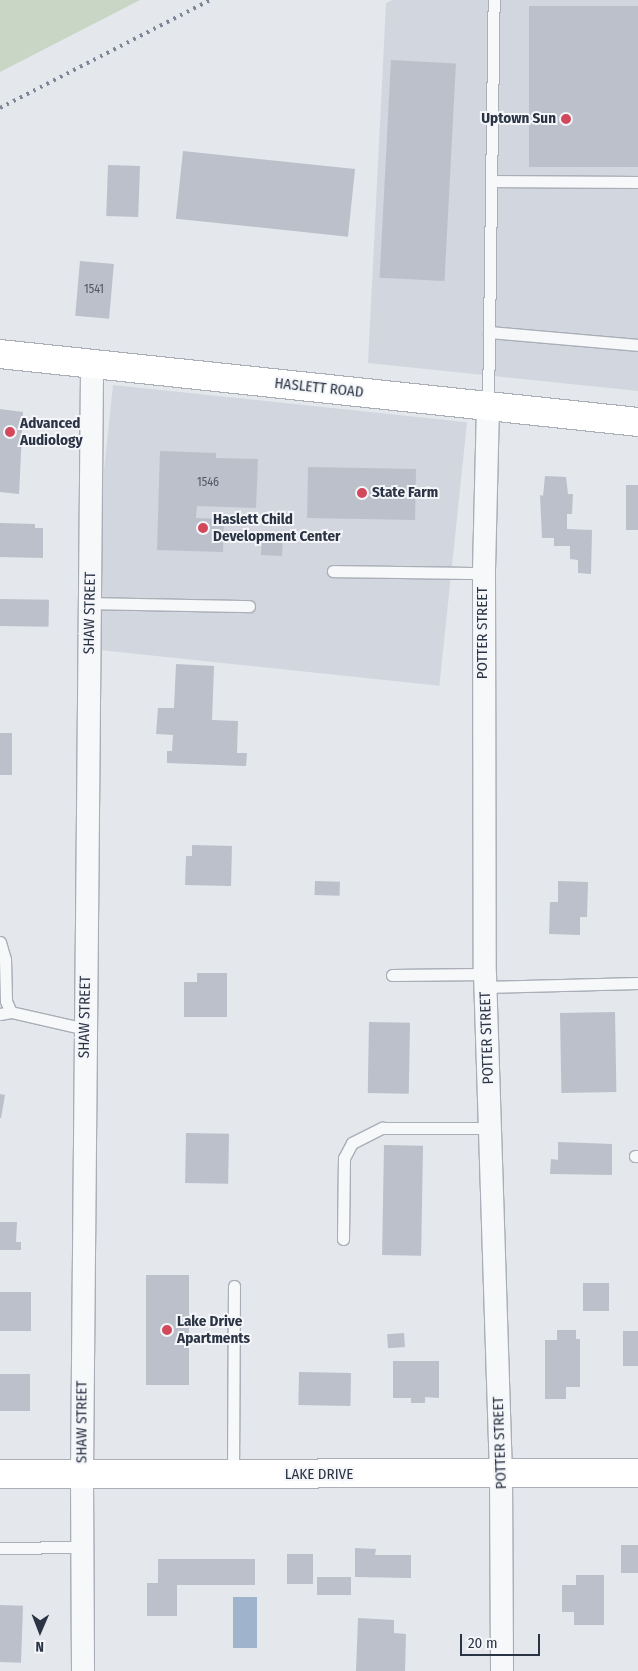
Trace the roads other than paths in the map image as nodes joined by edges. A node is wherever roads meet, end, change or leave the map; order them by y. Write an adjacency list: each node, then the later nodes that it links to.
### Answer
1 (494, 0): 2 (lane)
2 (492, 181): 3 (lane); 4 (lane)
3 (638, 182)
4 (488, 332): 5 (lane); 8 (lane)
5 (638, 345)
6 (0, 354): 7 (street, HASLETT ROAD)
7 (92, 364): 8 (street, HASLETT ROAD); 12 (street, SHAW STREET)
8 (488, 406): 9 (street, HASLETT ROAD); 11 (street, POTTER STREET)
9 (638, 422)
10 (333, 571): 11 (lane)
11 (484, 573): 16 (street, POTTER STREET)
12 (90, 603): 13 (lane); 19 (street, SHAW STREET)
13 (249, 606)
14 (0, 942): 18 (lane)
15 (392, 975): 16 (lane)
16 (485, 981): 17 (lane); 20 (street, POTTER STREET)
17 (638, 983)
18 (5, 1013): 19 (lane)
19 (85, 1029): 25 (street, SHAW STREET)
20 (490, 1128): 21 (lane); 27 (street, POTTER STREET)
21 (343, 1239)
22 (234, 1286): 26 (lane)
23 (638, 1473): 27 (street, LAKE DRIVE)
24 (0, 1474): 25 (street, LAKE DRIVE)
25 (82, 1474): 26 (street, LAKE DRIVE); 28 (street, SHAW STREET)
26 (233, 1474): 27 (street, LAKE DRIVE)
27 (501, 1476): 31 (street, POTTER STREET)
28 (82, 1547): 29 (lane); 30 (street, SHAW STREET)
29 (0, 1548)
30 (83, 1671)
31 (502, 1671)

